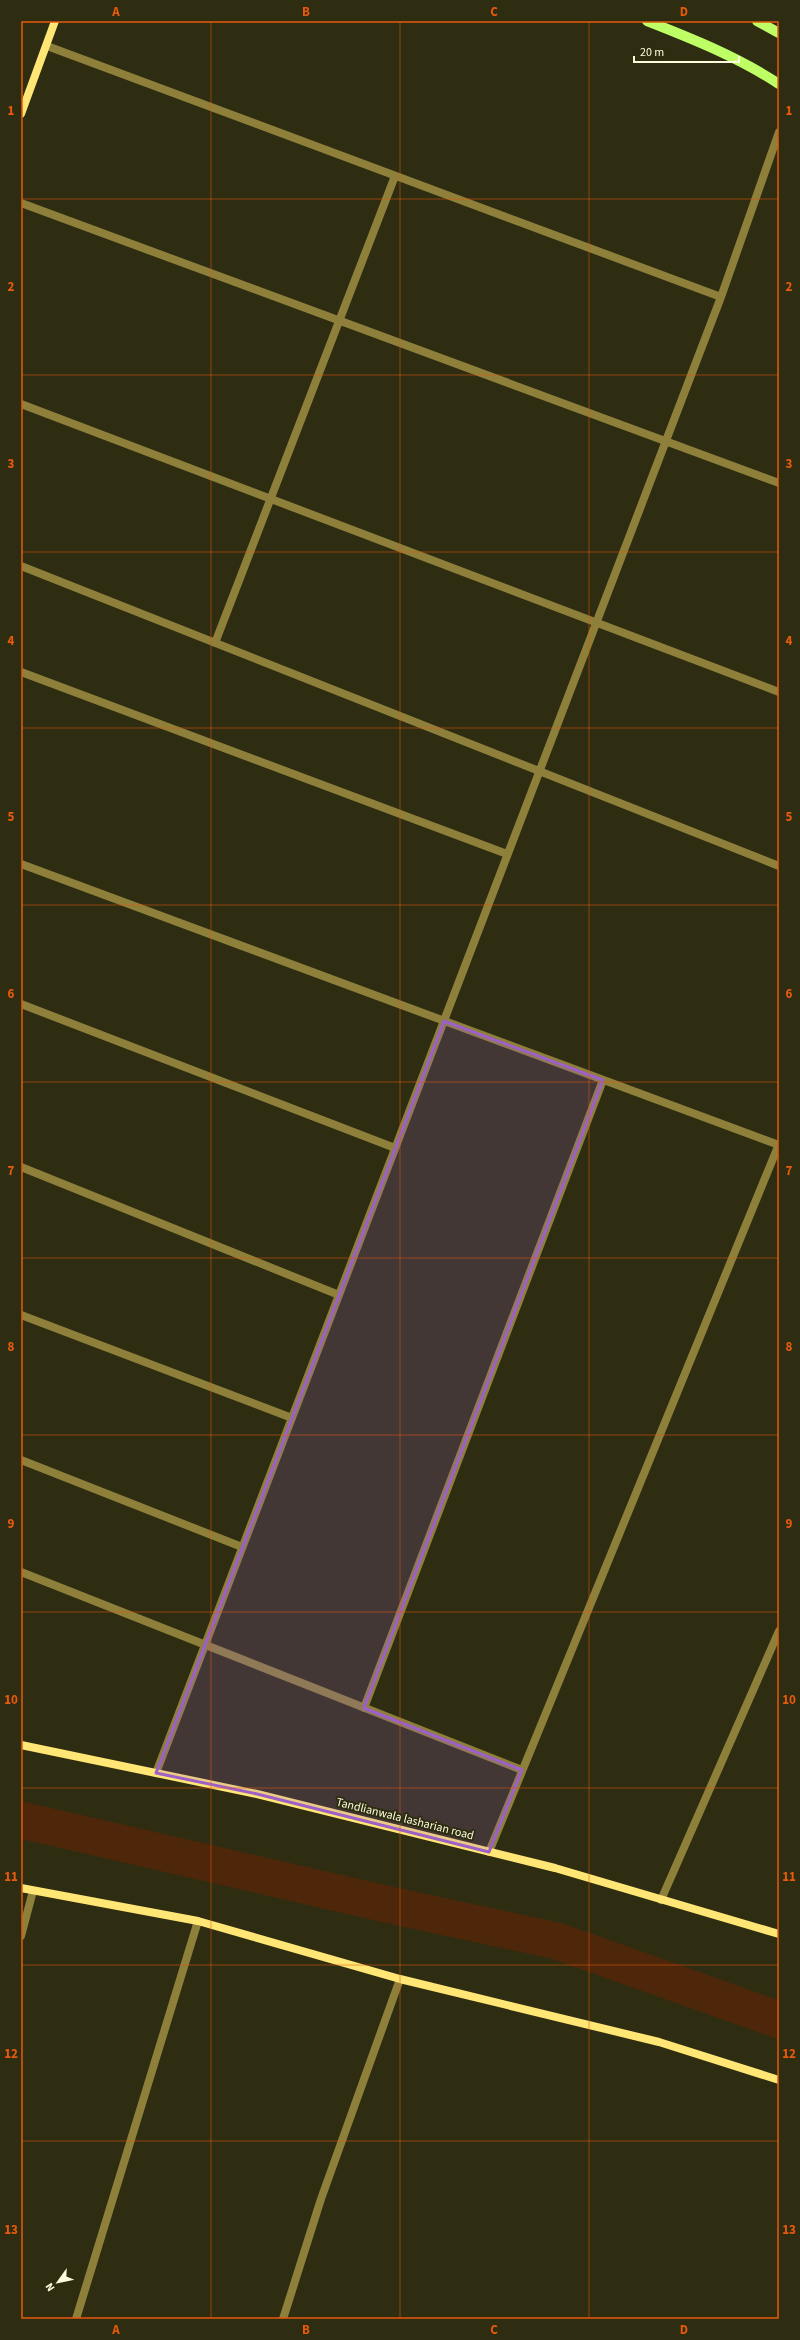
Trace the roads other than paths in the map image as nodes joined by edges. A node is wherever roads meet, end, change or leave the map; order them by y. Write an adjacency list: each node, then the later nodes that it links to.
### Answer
1 (55, 21): 5 (street)
2 (647, 21): 6 (main road)
3 (757, 21): 4 (main road)
4 (779, 33)
5 (47, 46): 7 (street); 9 (street)
6 (779, 84)
7 (21, 114)
8 (779, 132): 11 (street)
9 (395, 176): 11 (street); 12 (street)
10 (21, 203): 12 (street)
11 (721, 297): 14 (street)
12 (340, 320): 14 (street); 16 (street)
13 (21, 404): 16 (street)
14 (665, 441): 15 (street); 18 (street)
15 (779, 483)
16 (270, 499): 18 (street); 19 (street)
17 (21, 566): 19 (street)
18 (596, 623): 21 (street); 22 (street)
19 (214, 643): 22 (street)
20 (21, 672): 23 (street)
21 (779, 692)
22 (540, 771): 23 (street); 25 (street)
23 (508, 854): 27 (street)
24 (21, 864): 27 (street)
25 (779, 866)
26 (21, 1004): 30 (street)
27 (444, 1021): 28 (street); 30 (street)
28 (603, 1080): 29 (street); 40 (street)
29 (779, 1145): 42 (street)
30 (395, 1148): 32 (street)
31 (21, 1167): 32 (street)
32 (339, 1295): 34 (street)
33 (21, 1315): 34 (street)
34 (292, 1418): 36 (street)
35 (21, 1460): 36 (street)
36 (242, 1548): 39 (street)
37 (21, 1572): 39 (street)
38 (779, 1631): 47 (street)
39 (206, 1645): 40 (street); 43 (street)
40 (364, 1708): 42 (street)
41 (21, 1745): 43 (street, Tandlianwala lasharian road)
42 (522, 1770): 44 (street)
43 (156, 1773): 44 (street, Tandlianwala lasharian road)
44 (489, 1852): 47 (street, Tandlianwala lasharian road)
45 (21, 1888): 46 (street)
46 (33, 1891): 48 (street); 50 (street)
47 (661, 1900): 49 (street, Tandlianwala lasharian road)
48 (198, 1921): 51 (street); 53 (street)
49 (779, 1934)
50 (21, 1936)
51 (400, 1979): 52 (street); 54 (street)
52 (779, 2080)
53 (76, 2319)
54 (283, 2319)

